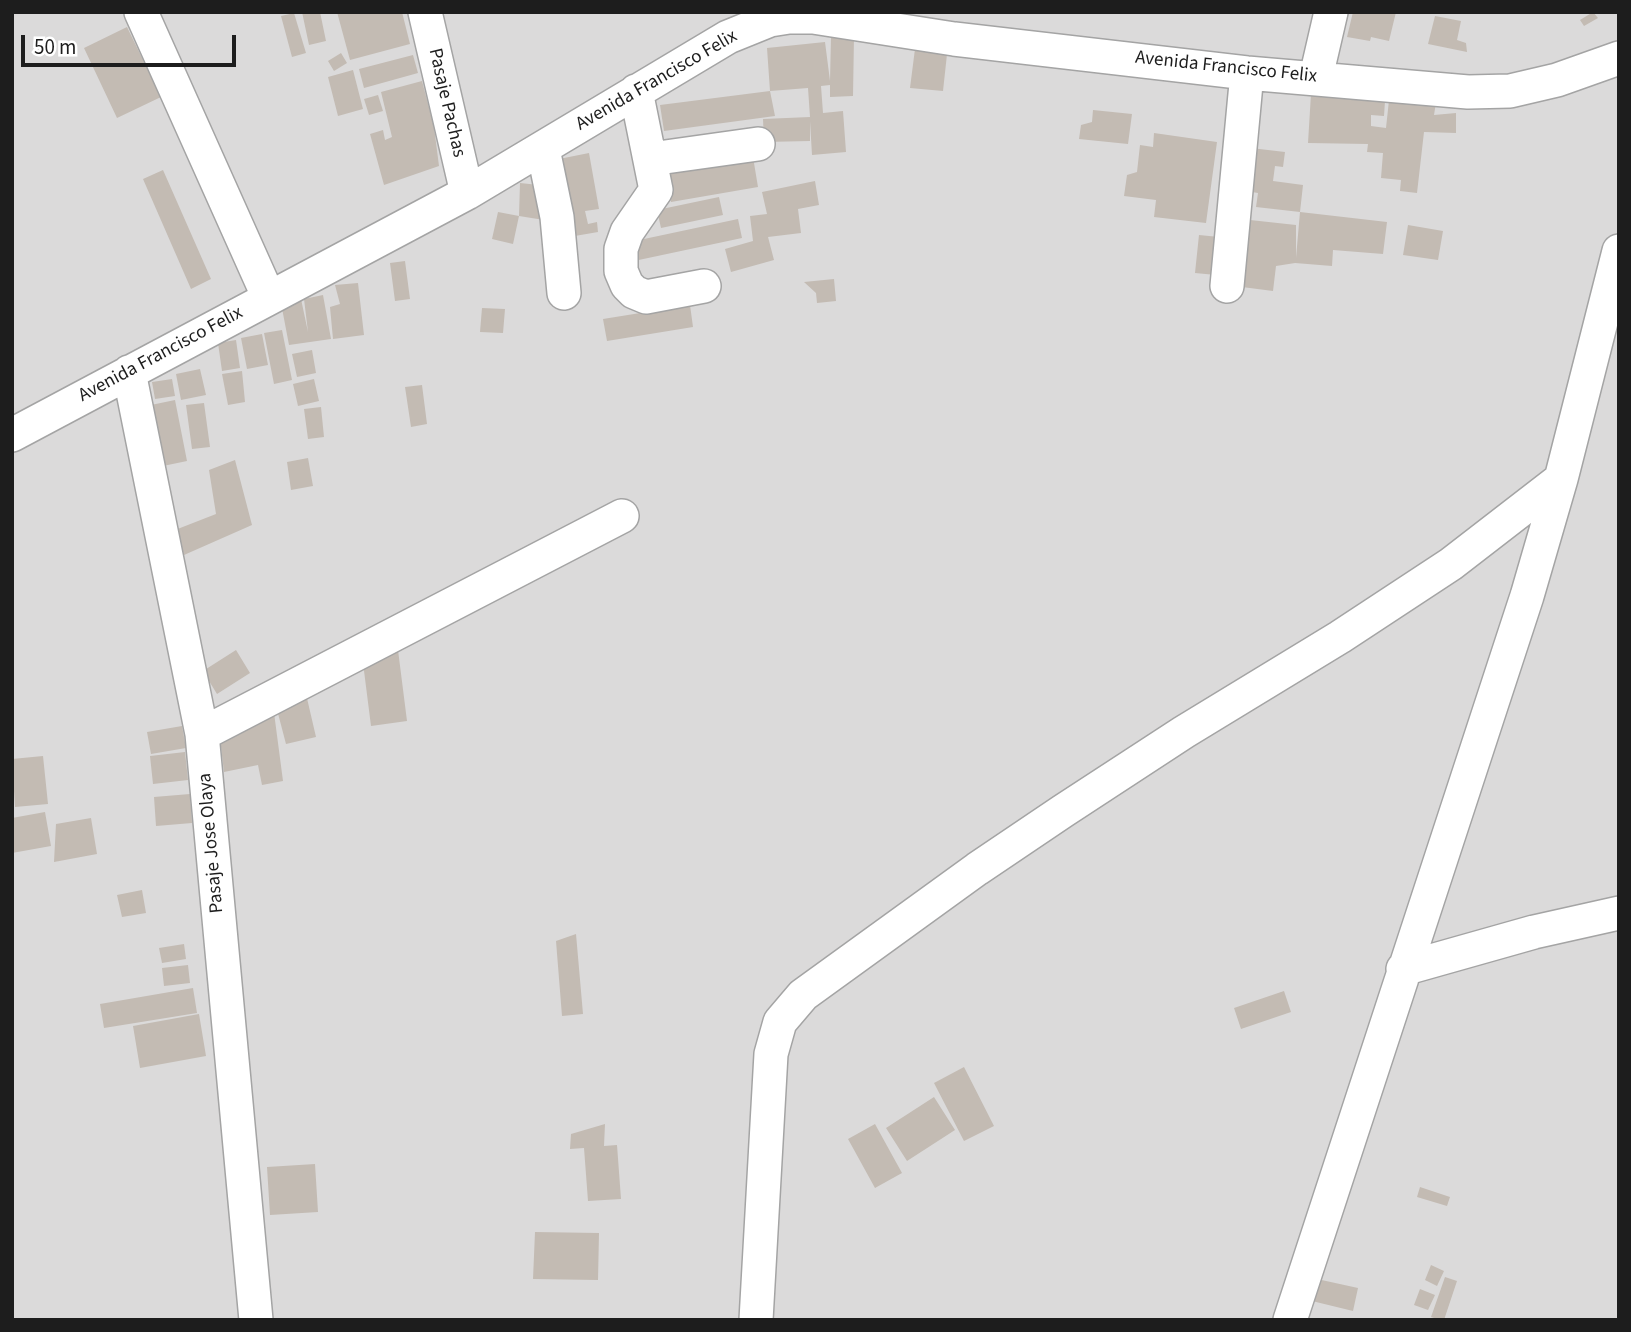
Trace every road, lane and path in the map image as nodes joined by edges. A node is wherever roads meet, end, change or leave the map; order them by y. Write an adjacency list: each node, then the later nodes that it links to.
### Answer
1 (141, 12): 17 (street)
2 (425, 12): 12 (street, Pasaje Pachas)
3 (1332, 12): 7 (street)
4 (957, 25): 6 (street, Avenida Francisco Felix); 8 (street, Avenida Francisco Felix)
5 (1619, 58): 7 (street, Avenida Francisco Felix)
6 (1247, 72): 7 (street, Avenida Francisco Felix); 15 (street)
7 (1316, 77)
8 (636, 92): 10 (street, Avenida Francisco Felix); 11 (street)
9 (758, 144): 11 (street)
10 (543, 149): 12 (street, Avenida Francisco Felix); 16 (street)
11 (652, 159): 14 (street)
12 (467, 193): 17 (street, Avenida Francisco Felix)
13 (1619, 251): 20 (street)
14 (704, 286)
15 (1227, 286)
16 (564, 293)
17 (269, 298): 18 (street, Avenida Francisco Felix)
18 (129, 372): 19 (street, Avenida Francisco Felix); 22 (street, Pasaje Jose Olaya)
19 (12, 435)
20 (1562, 479): 24 (street); 26 (street)
21 (622, 516): 22 (street)
22 (202, 734): 25 (street, Pasaje Jose Olaya)
23 (1619, 913): 24 (street)
24 (1404, 970): 27 (street)
25 (256, 1320)
26 (756, 1320)
27 (1290, 1320)

